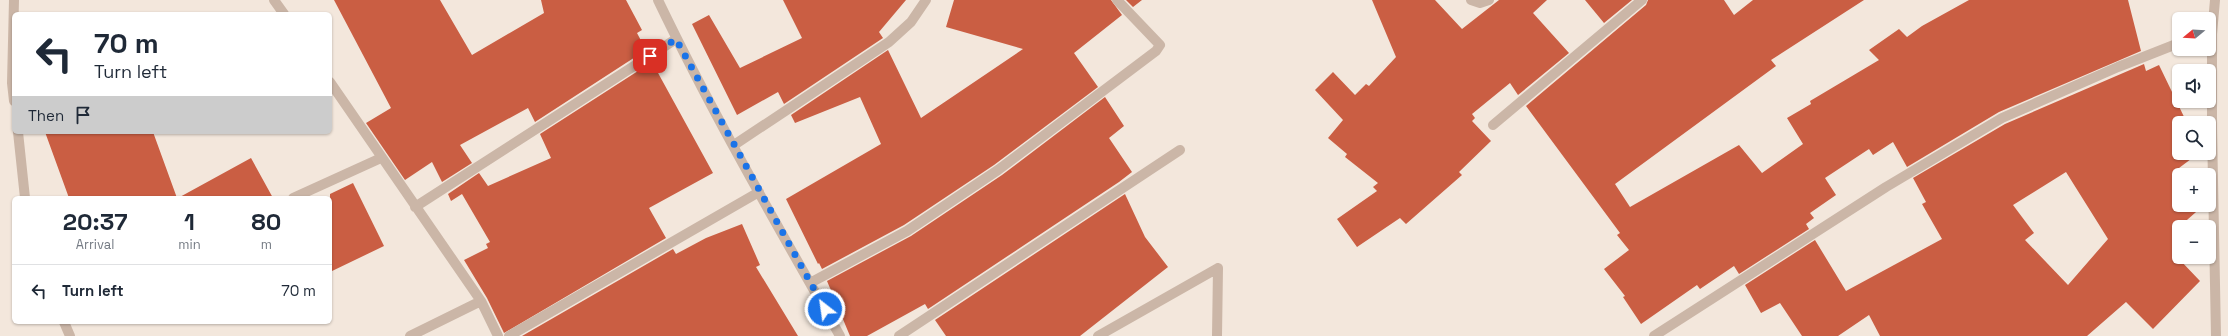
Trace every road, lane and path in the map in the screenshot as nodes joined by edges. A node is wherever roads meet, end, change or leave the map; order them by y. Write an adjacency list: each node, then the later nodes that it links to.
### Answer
1 (14, 0): 10 (street)
2 (274, 0): 11 (street)
3 (658, 0): 13 (street)
4 (926, 0): 19 (street)
5 (1118, 0): 26 (street)
6 (1470, 0): 7 (street)
7 (1489, 0)
8 (1642, 0): 17 (street)
9 (2215, 0): 12 (street)
10 (14, 12)
11 (283, 12)
12 (2213, 12)
13 (676, 39): 19 (street); 25 (street)
14 (2172, 46): 37 (street)
15 (2210, 56): 38 (street)
16 (332, 85): 21 (street)
17 (1493, 125)
18 (18, 134): 23 (street)
19 (734, 145): 22 (street)
20 (1180, 150): 34 (street)
21 (381, 158): 24 (street); 25 (street)
22 (759, 192): 26 (street); 32 (street)
23 (25, 196)
24 (297, 196)
25 (415, 207): 27 (street)
26 (810, 283): 33 (street)
27 (481, 301): 30 (street); 31 (street)
28 (65, 324): 29 (street)
29 (70, 336)
30 (410, 336)
31 (498, 336)
32 (509, 336)
33 (840, 336)
34 (899, 336)
35 (1098, 336): 36 (street)
36 (1217, 336)
37 (1654, 336)
38 (2216, 336)

